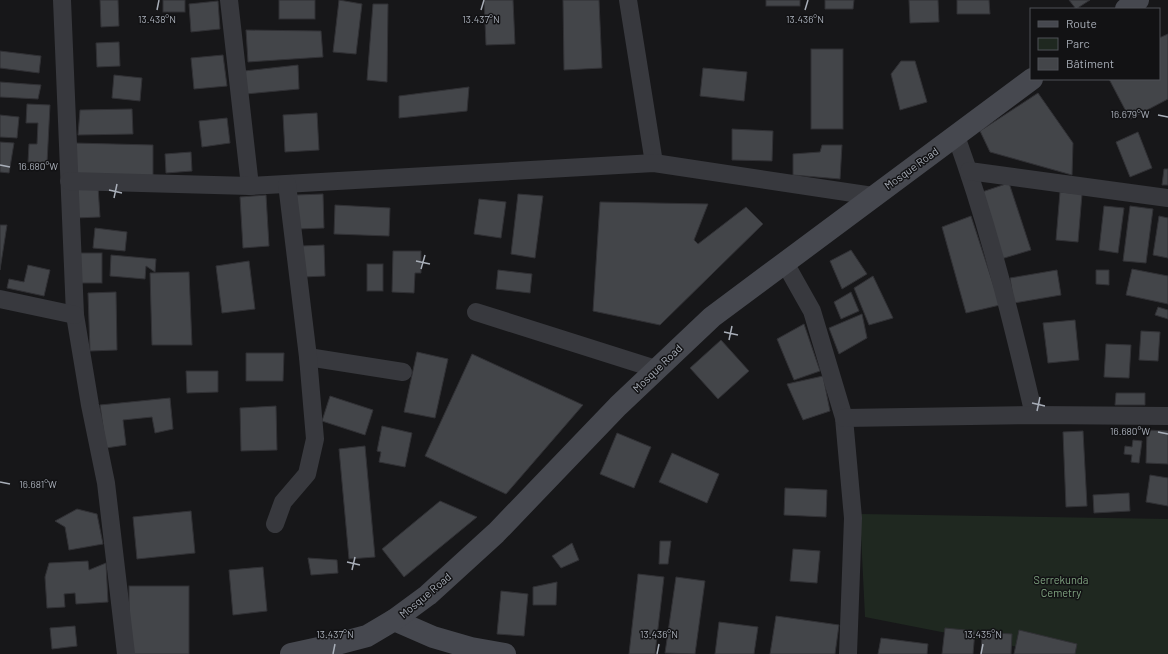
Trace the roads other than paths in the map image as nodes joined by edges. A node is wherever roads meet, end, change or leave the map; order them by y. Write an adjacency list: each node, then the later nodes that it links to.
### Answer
1 (62, 0): 10 (street)
2 (229, 0): 12 (street)
3 (628, 0): 8 (street)
4 (1138, 0): 5 (street)
5 (1127, 8)
6 (1031, 80): 7 (street, Mosque Road)
7 (956, 136): 9 (street); 13 (street, Mosque Road)
8 (654, 163): 11 (street); 13 (street)
9 (968, 171): 14 (street); 22 (street)
10 (69, 181): 12 (street); 18 (street)
11 (287, 184): 12 (street); 19 (street)
12 (250, 186)
13 (873, 196): 15 (street, Mosque Road)
14 (1168, 198)
15 (785, 263): 20 (street, Mosque Road); 24 (street)
16 (0, 299): 18 (street)
17 (476, 312): 20 (street)
18 (74, 315): 27 (street)
19 (308, 357): 21 (street); 25 (street)
20 (656, 369): 26 (street, Mosque Road)
21 (403, 372)
22 (1034, 415): 23 (street); 24 (street)
23 (1168, 416)
24 (844, 418): 30 (street)
25 (275, 524)
26 (394, 620): 28 (street, Mosque Road); 29 (street)
27 (126, 654)
28 (291, 654)
29 (505, 654)
30 (848, 654)

